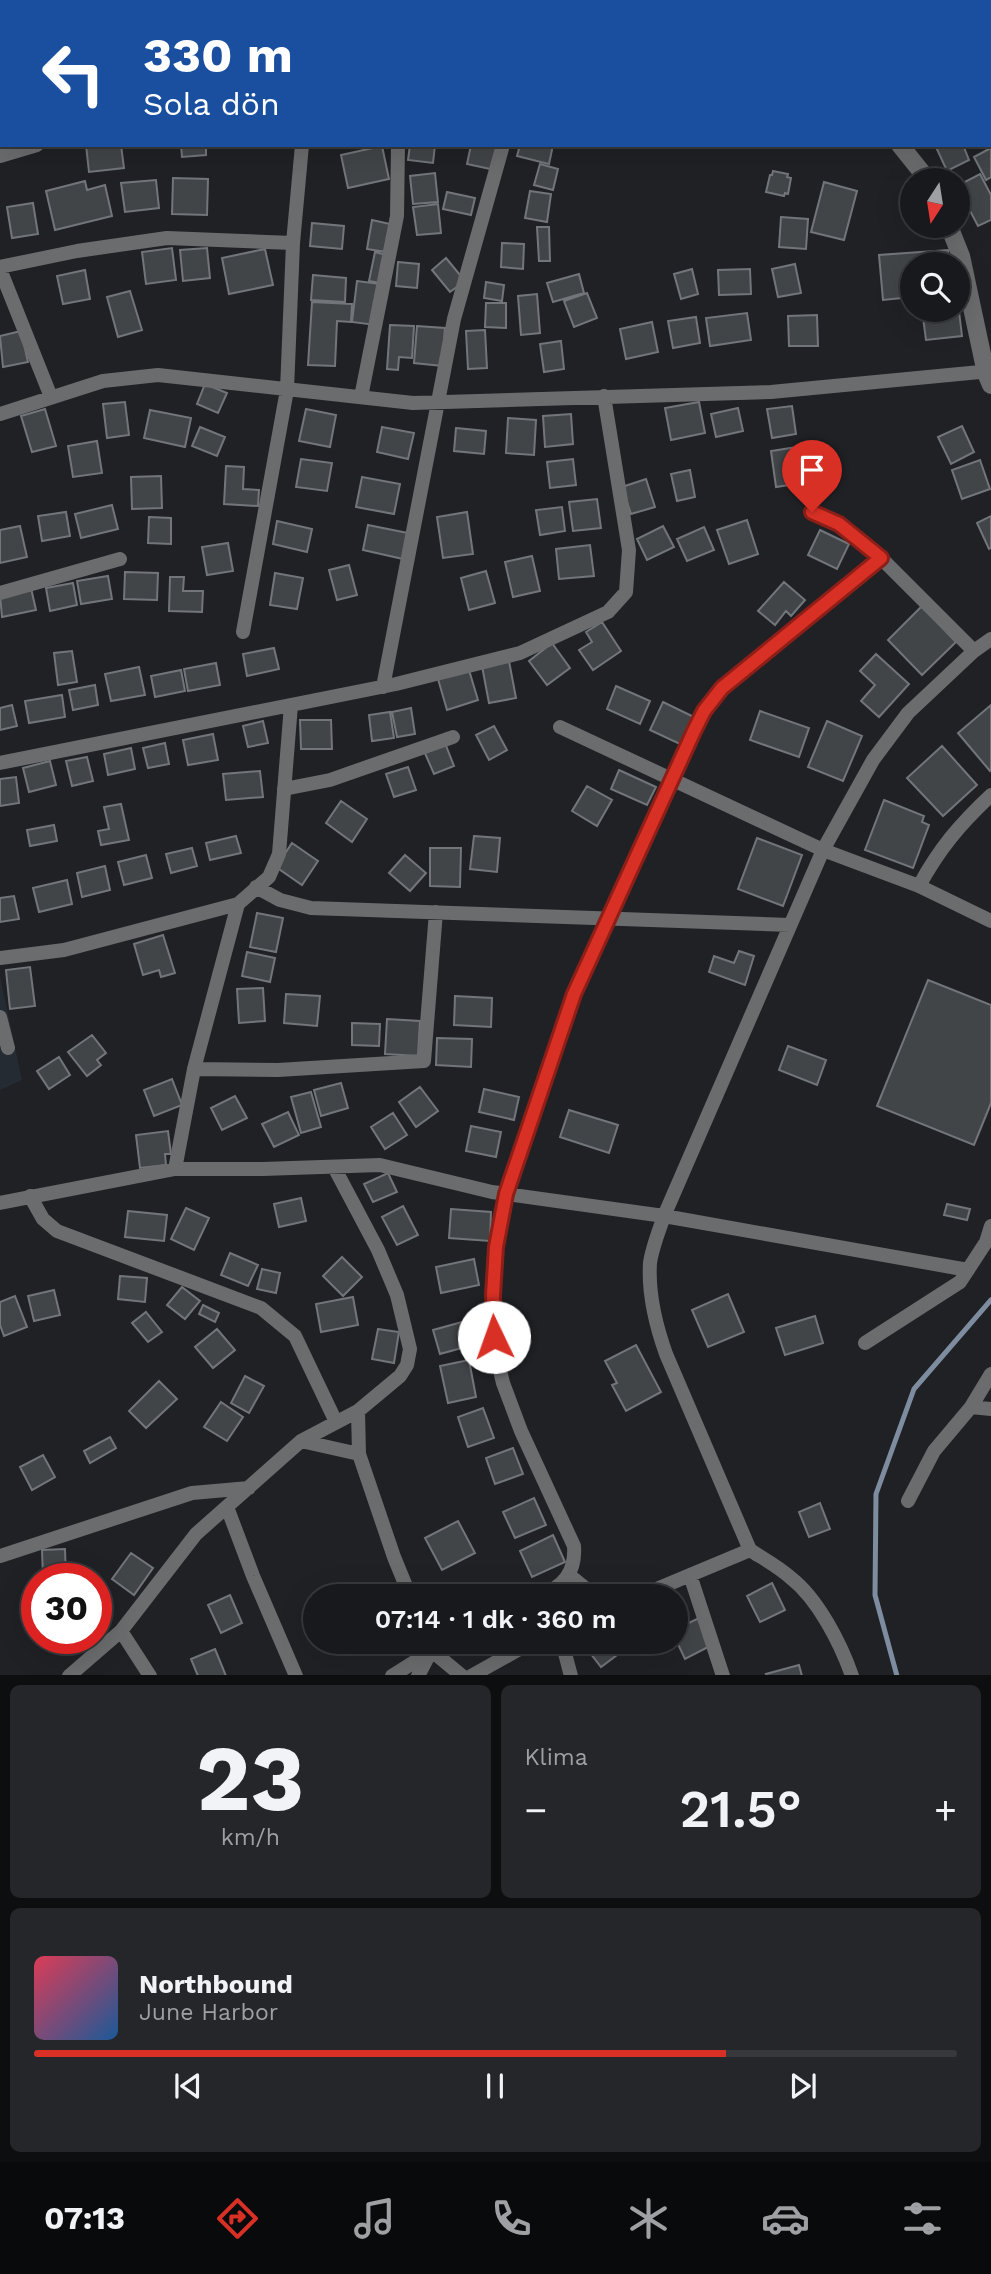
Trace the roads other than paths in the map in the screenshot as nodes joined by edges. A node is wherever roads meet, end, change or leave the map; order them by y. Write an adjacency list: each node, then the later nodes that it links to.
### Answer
1 (30, 147): 6 (street)
2 (302, 147): 9 (street)
3 (398, 147): 15 (street)
4 (502, 147): 16 (street)
5 (902, 147): 7 (street)
6 (0, 156)
7 (918, 168)
8 (954, 238): 11 (street)
9 (293, 243): 10 (street); 12 (street)
10 (0, 268): 14 (street)
11 (989, 377): 13 (street)
12 (287, 390): 14 (street); 15 (street); 22 (street)
13 (604, 396): 16 (street); 25 (street)
14 (51, 397): 17 (street)
15 (361, 397): 16 (street)
16 (437, 402): 25 (street)
17 (0, 414)
18 (812, 512): 19 (street)
19 (881, 558): 24 (street); 30 (street)
20 (120, 559): 21 (street)
21 (0, 593)
22 (243, 632)
23 (991, 639): 24 (street)
24 (974, 651): 33 (street)
25 (383, 687): 26 (street)
26 (290, 705): 29 (street); 31 (street)
27 (560, 727): 30 (street)
28 (453, 737): 31 (street)
29 (0, 763)
30 (672, 779): 33 (street); 38 (street)
31 (284, 789): 35 (street)
32 (991, 795): 34 (street)
33 (824, 850): 34 (street); 40 (street)
34 (919, 886): 39 (street)
35 (256, 887): 36 (street); 37 (street)
36 (238, 904): 41 (street); 44 (street)
37 (436, 912): 38 (street); 44 (street)
38 (608, 919): 40 (street); 47 (street)
39 (991, 921)
40 (790, 925): 50 (street)
41 (0, 958)
42 (0, 1017): 43 (street)
43 (8, 1048)
44 (194, 1069): 46 (street)
45 (334, 1167): 46 (street); 47 (street); 57 (street)
46 (175, 1169): 48 (street)
47 (506, 1194): 50 (street); 67 (street)
48 (30, 1196): 49 (street); 58 (street)
49 (0, 1203)
50 (664, 1216): 52 (street); 64 (street)
51 (991, 1226): 52 (street)
52 (968, 1270): 53 (street)
53 (865, 1343)
54 (991, 1374): 55 (street)
55 (971, 1407): 56 (street); 62 (street)
56 (991, 1409)
57 (358, 1410): 58 (street); 60 (street)
58 (337, 1422): 59 (street)
59 (301, 1441): 60 (street); 61 (street)
60 (359, 1454): 68 (street)
61 (249, 1488): 63 (street); 65 (street)
62 (908, 1501)
63 (227, 1507): 72 (street); 80 (street)
64 (750, 1550): 66 (street); 87 (street)
65 (0, 1556)
66 (690, 1575): 71 (street); 86 (street)
67 (569, 1576): 69 (street); 70 (street)
68 (405, 1584)
69 (561, 1584)
70 (579, 1584)
71 (669, 1584)
72 (121, 1631): 78 (street); 79 (street)
73 (420, 1654): 81 (street)
74 (427, 1654): 82 (street)
75 (439, 1654): 83 (street)
76 (510, 1654): 84 (street)
77 (566, 1654): 85 (street)
78 (69, 1675)
79 (150, 1675)
80 (296, 1675)
81 (392, 1675)
82 (418, 1675)
83 (462, 1675)
84 (471, 1675)
85 (572, 1675)
86 (723, 1675)
87 (852, 1675)

